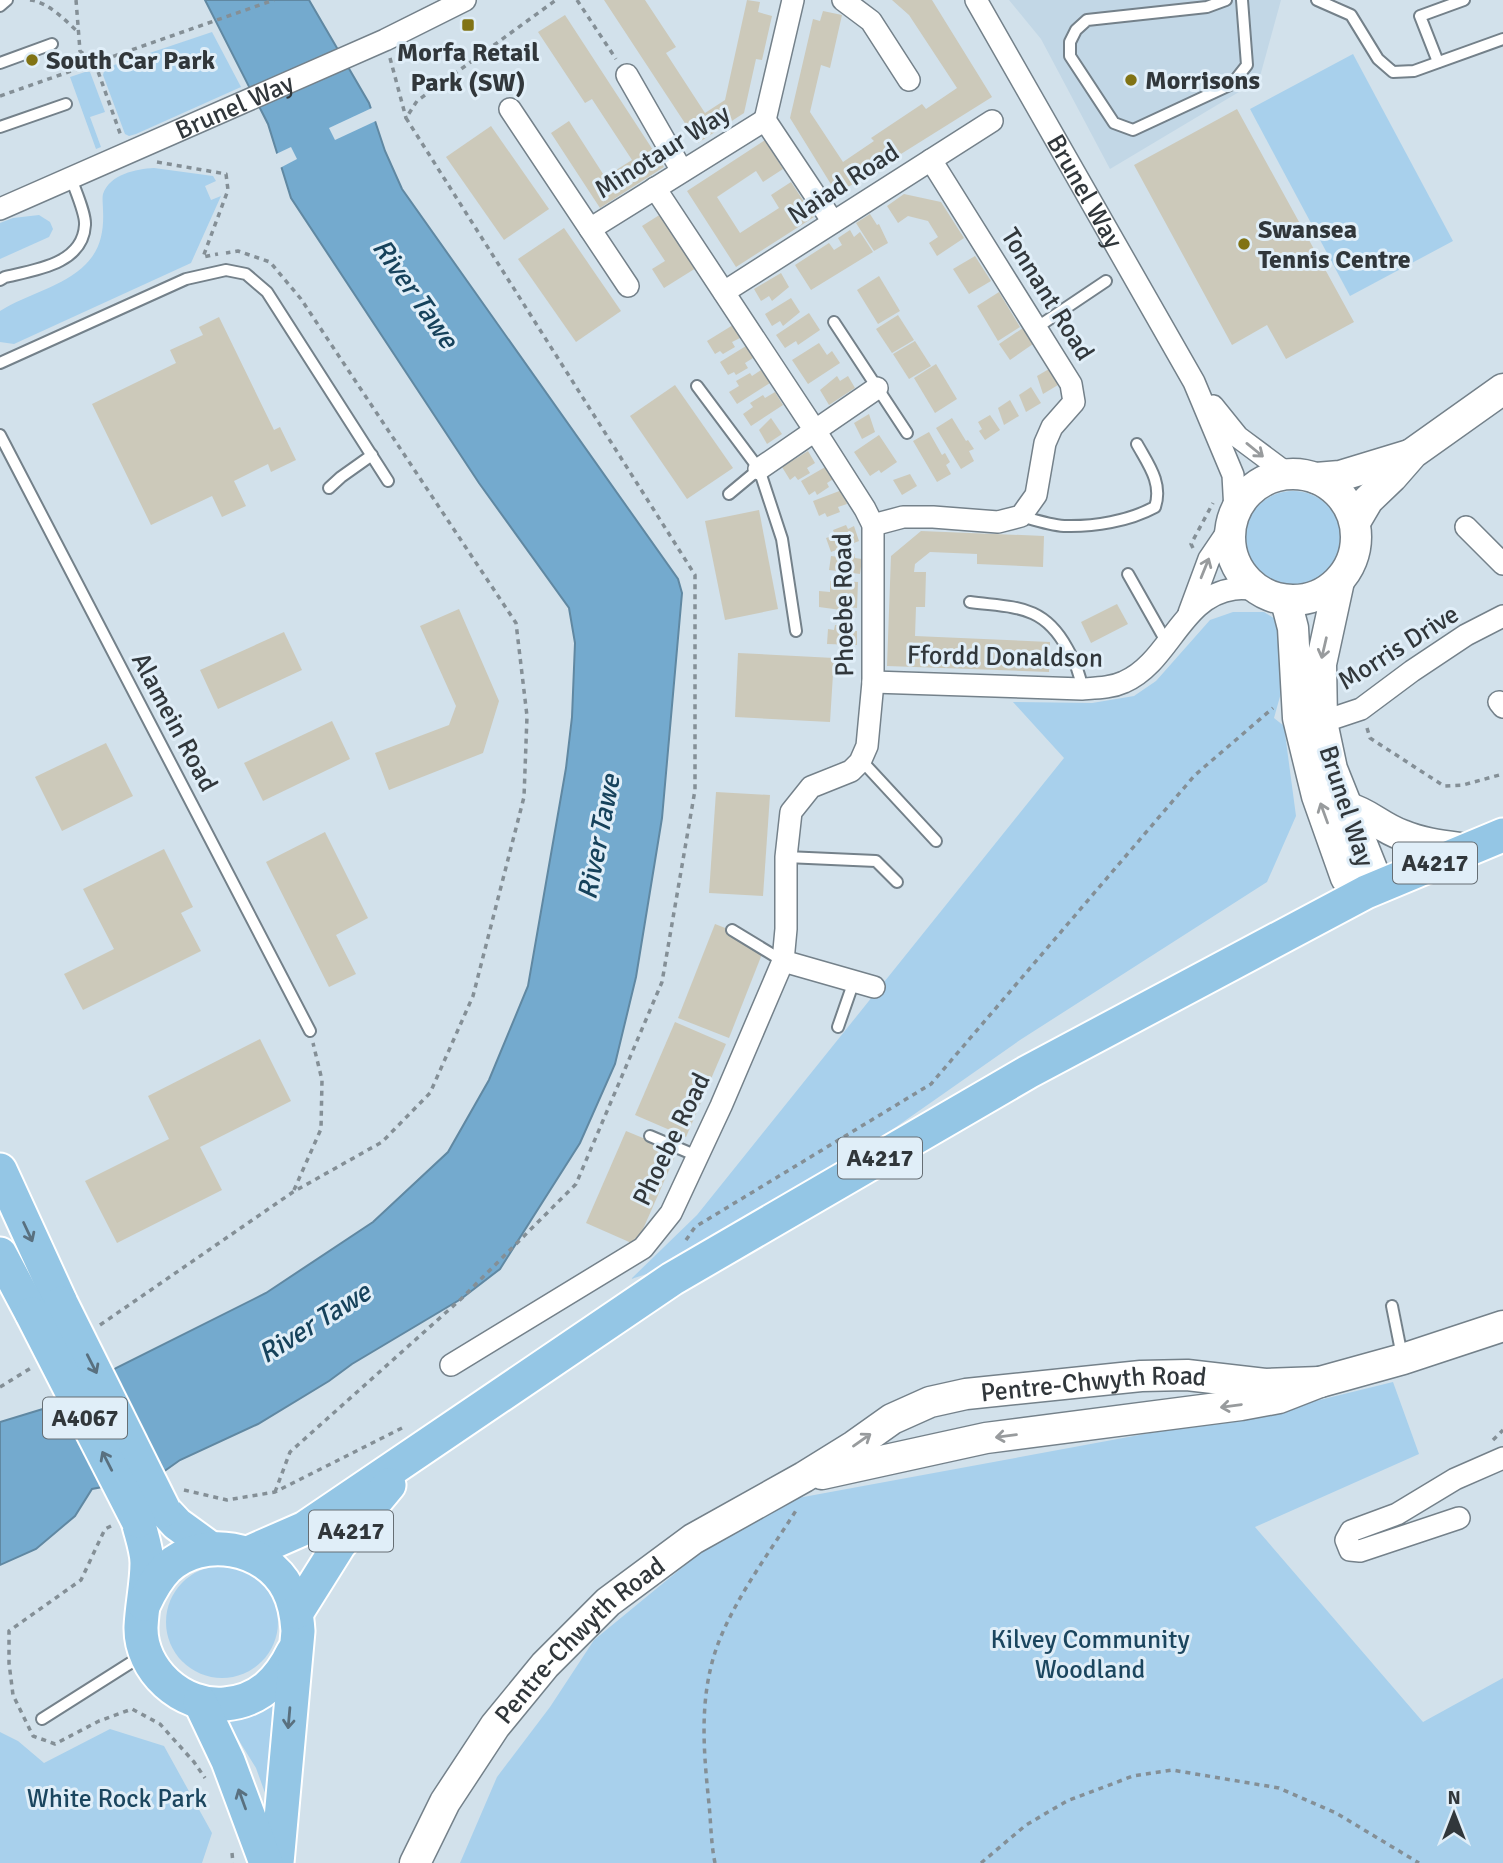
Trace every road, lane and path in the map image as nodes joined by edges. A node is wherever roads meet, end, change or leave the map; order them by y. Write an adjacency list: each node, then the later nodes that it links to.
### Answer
1 (7, 0): 15 (lane)
2 (30, 0): 16 (path)
3 (76, 0): 16 (path)
4 (274, 0): 22 (path)
5 (465, 0): 18 (street, Brunel Way)
6 (555, 0): 28 (path)
7 (577, 0): 23 (path)
8 (793, 0): 29 (street)
9 (843, 0): 24 (street)
10 (976, 0): 47 (street, Brunel Way)
11 (1226, 0): 12 (lane)
12 (1242, 0)
13 (1317, 0): 20 (lane)
14 (1464, 0): 20 (lane)
15 (0, 6)
16 (78, 32): 22 (path)
17 (1503, 39): 20 (lane)
18 (385, 40): 28 (path); 32 (street, Brunel Way)
19 (52, 44): 21 (lane)
20 (1438, 62)
21 (0, 63)
22 (95, 63): 25 (path); 32 (path)
23 (627, 75): 34 (street)
24 (909, 80)
25 (0, 96)
26 (66, 104): 31 (lane)
27 (510, 109): 39 (street)
28 (406, 118): 116 (path)
29 (765, 120): 34 (street, Minotaur Way); 38 (street, Minotaur Way)
30 (992, 121): 33 (street, Naiad Road)
31 (0, 127)
32 (127, 153): 35 (street, Brunel Way); 101 (path)
33 (931, 160): 38 (street, Naiad Road); 45 (street, Tonnant Road)
34 (682, 172): 36 (street, Minotaur Way)
35 (71, 178): 37 (street, Brunel Way); 40 (lane)
36 (655, 188): 39 (street, Minotaur Way); 43 (street, Phoebe Road)
37 (0, 209)
38 (833, 222): 43 (street, Naiad Road)
39 (590, 229): 42 (street)
40 (0, 280)
41 (1106, 281): 45 (lane)
42 (628, 286)
43 (724, 292): 51 (street, Phoebe Road)
44 (834, 322): 49 (lane)
45 (1036, 328): 63 (street, Tonnant Road)
46 (0, 363): 56 (lane)
47 (1195, 382): 58 (street, Brunel Way, one-way to 58); 62 (street, Brunel Way)
48 (697, 386): 57 (lane)
49 (877, 388): 51 (street); 52 (lane)
50 (1503, 389): 55 (main road)
51 (814, 429): 57 (street); 65 (street, Phoebe Road)
52 (907, 433)
53 (0, 435): 97 (lane, Alamein Road)
54 (1137, 444): 63 (lane)
55 (1413, 453): 58 (main road); 64 (main road)
56 (372, 455): 59 (lane); 60 (lane)
57 (759, 469): 61 (lane); 76 (lane)
58 (1302, 476): 62 (main road); 64 (main road)
59 (388, 481)
60 (329, 488)
61 (729, 494)
62 (1226, 511): 68 (street, Ffordd Donaldson, one-way to 62); 68 (path); 71 (main road)
63 (1021, 516): 65 (street)
64 (1355, 522): 70 (main road)
65 (873, 525): 78 (street, Phoebe Road)
66 (1466, 527): 67 (street)
67 (1503, 564)
68 (1205, 570): 74 (street, Ffordd Donaldson)
69 (1128, 573): 77 (lane)
70 (1339, 581): 73 (main road); 82 (main road, Brunel Way, one-way to 82)
71 (1256, 589): 73 (main road); 74 (street, Ffordd Donaldson)
72 (970, 601): 79 (lane)
73 (1286, 601): 91 (main road, Brunel Way, one-way to 73)
74 (1189, 613): 77 (street, Ffordd Donaldson)
75 (1503, 616): 81 (street, Morris Drive)
76 (796, 631)
77 (1167, 643): 79 (street, Ffordd Donaldson)
78 (873, 682): 79 (street, Ffordd Donaldson); 83 (street, Phoebe Road)
79 (1082, 689)
80 (1273, 708): 102 (path)
81 (1361, 709): 82 (street, Morris Drive); 84 (path)
82 (1322, 722): 85 (main road, Brunel Way)
83 (861, 760): 87 (lane); 89 (street, Phoebe Road)
84 (1503, 774)
85 (1346, 807): 88 (main road); 91 (main road, Brunel Way)
86 (1503, 835): 88 (main road, A4217)
87 (936, 841)
88 (1468, 849): 91 (main road, A4217)
89 (786, 857): 90 (lane); 93 (street, Phoebe Road)
90 (897, 882)
91 (1366, 892): 113 (main road, A4217)
92 (732, 930): 93 (lane)
93 (783, 961): 94 (street); 99 (street, Phoebe Road)
94 (854, 981): 95 (street); 96 (lane)
95 (874, 987)
96 (838, 1027)
97 (310, 1031): 101 (path)
98 (650, 1136): 99 (lane)
99 (697, 1156): 110 (street, Phoebe Road)
100 (0, 1170): 105 (main road, A4067, one-way to 105)
101 (293, 1192): 106 (path)
102 (681, 1247)
103 (0, 1254): 105 (main road, A4067)
104 (1392, 1306): 108 (lane)
105 (47, 1309): 117 (main road, A4067, bridge)
106 (99, 1325)
107 (1503, 1326): 108 (main road, Pentre-Chwyth Road)
108 (1403, 1359): 111 (main road, Pentre-Chwyth Road)
109 (33, 1366): 112 (path)
110 (451, 1366)
111 (1320, 1382): 115 (main road, Pentre-Chwyth Road, one-way to 115); 115 (main road, Pentre-Chwyth Road, one-way to 111)
112 (0, 1387)
113 (410, 1441): 116 (path); 120 (main road, A4217); 122 (main road, A4217)
114 (1503, 1458): 118 (street)
115 (804, 1476): 129 (main road, Pentre-Chwyth Road); 130 (path)
116 (275, 1492): 117 (path)
117 (163, 1507): 119 (main road); 121 (main road, A4067)
118 (1459, 1518)
119 (210, 1548): 120 (main road, A4067); 121 (main road, A4067)
120 (248, 1553): 122 (main road, A4067)
121 (144, 1604): 124 (main road, A4067)
122 (297, 1612): 123 (main road, A4067)
123 (294, 1650): 125 (main road, A4067); 128 (main road, A4067, one-way to 128)
124 (146, 1654): 125 (main road, A4067); 126 (lane)
125 (200, 1702): 127 (main road, one-way to 125)
126 (42, 1719)
127 (266, 1863)
128 (277, 1863)
129 (415, 1863)
130 (715, 1863)
131 (981, 1863): 132 (path)
132 (1419, 1863)

